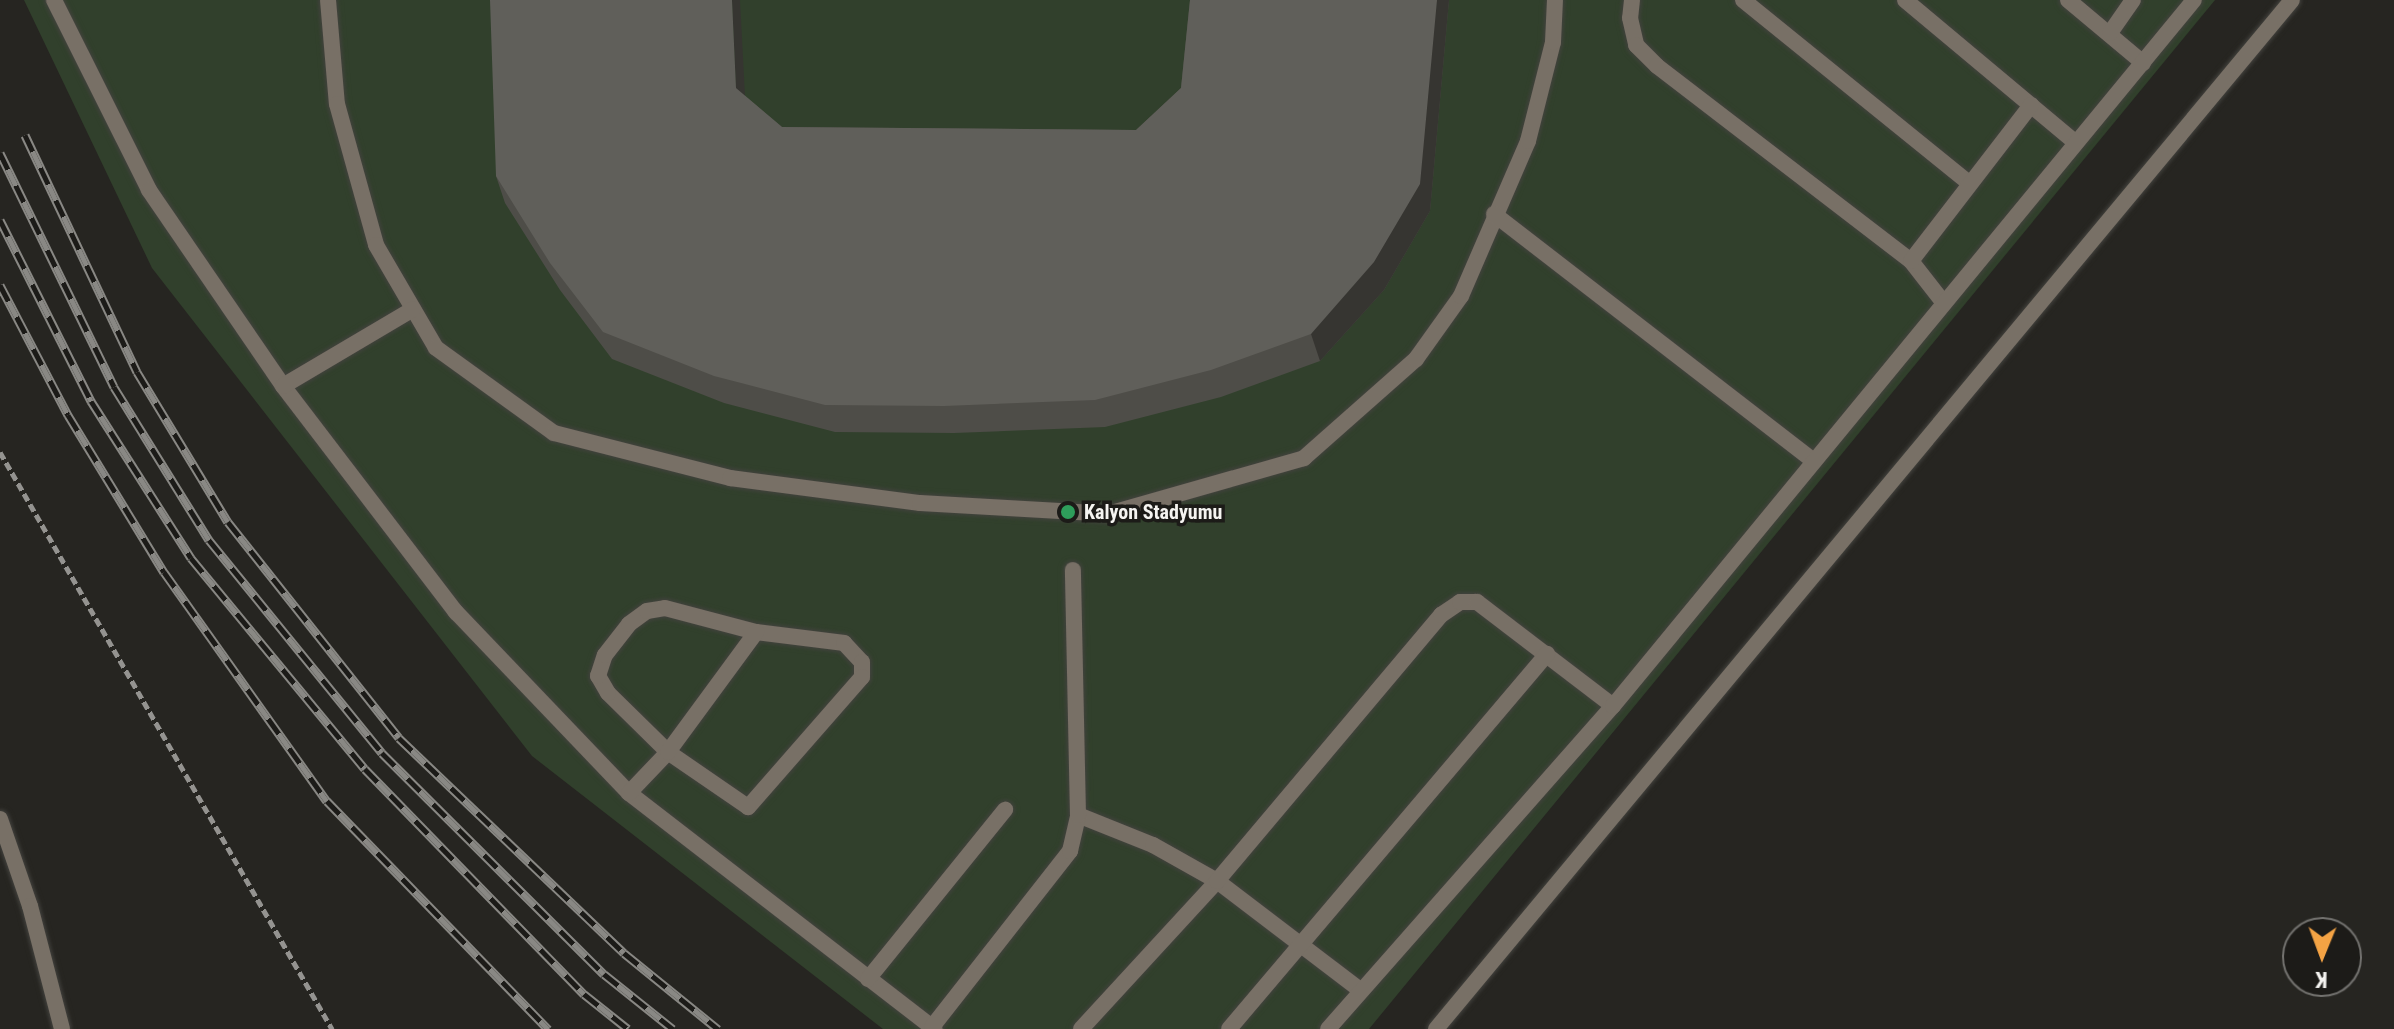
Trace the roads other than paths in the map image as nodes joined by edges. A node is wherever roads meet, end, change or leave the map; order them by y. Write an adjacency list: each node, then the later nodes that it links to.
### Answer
1 (54, 0): 20 (street)
2 (328, 0): 19 (street)
3 (1555, 0): 16 (street)
4 (1632, 0): 17 (street)
5 (1743, 0): 15 (street)
6 (1905, 0): 13 (street)
7 (2068, 0): 11 (street)
8 (2133, 0): 11 (street)
9 (2194, 0): 12 (street)
10 (2292, 0): 40 (street)
11 (2110, 33): 12 (street)
12 (2143, 63): 14 (street)
13 (2031, 105): 14 (street); 15 (street)
14 (2075, 142): 18 (street)
15 (1969, 183): 17 (street)
16 (1494, 214): 19 (street); 21 (street)
17 (1911, 261): 18 (street)
18 (1943, 302): 21 (street)
19 (413, 309): 20 (street)
20 (283, 386): 27 (street)
21 (1814, 461): 25 (street)
22 (1073, 570): 29 (street)
23 (756, 632): 26 (street); 26 (street); 26 (street)
24 (1547, 654): 25 (street); 31 (street); 32 (street)
25 (1613, 706): 34 (street)
26 (668, 752): 27 (street)
27 (629, 793): 33 (street)
28 (1005, 810): 33 (street)
29 (1078, 815): 31 (street); 35 (street)
30 (0, 819): 36 (street)
31 (1217, 881): 32 (street); 37 (street)
32 (1301, 946): 34 (street); 38 (street)
33 (868, 979): 35 (street)
34 (1360, 990): 39 (street)
35 (933, 1028)
36 (62, 1029)
37 (1081, 1029)
38 (1229, 1029)
39 (1328, 1029)
40 (1436, 1029)

